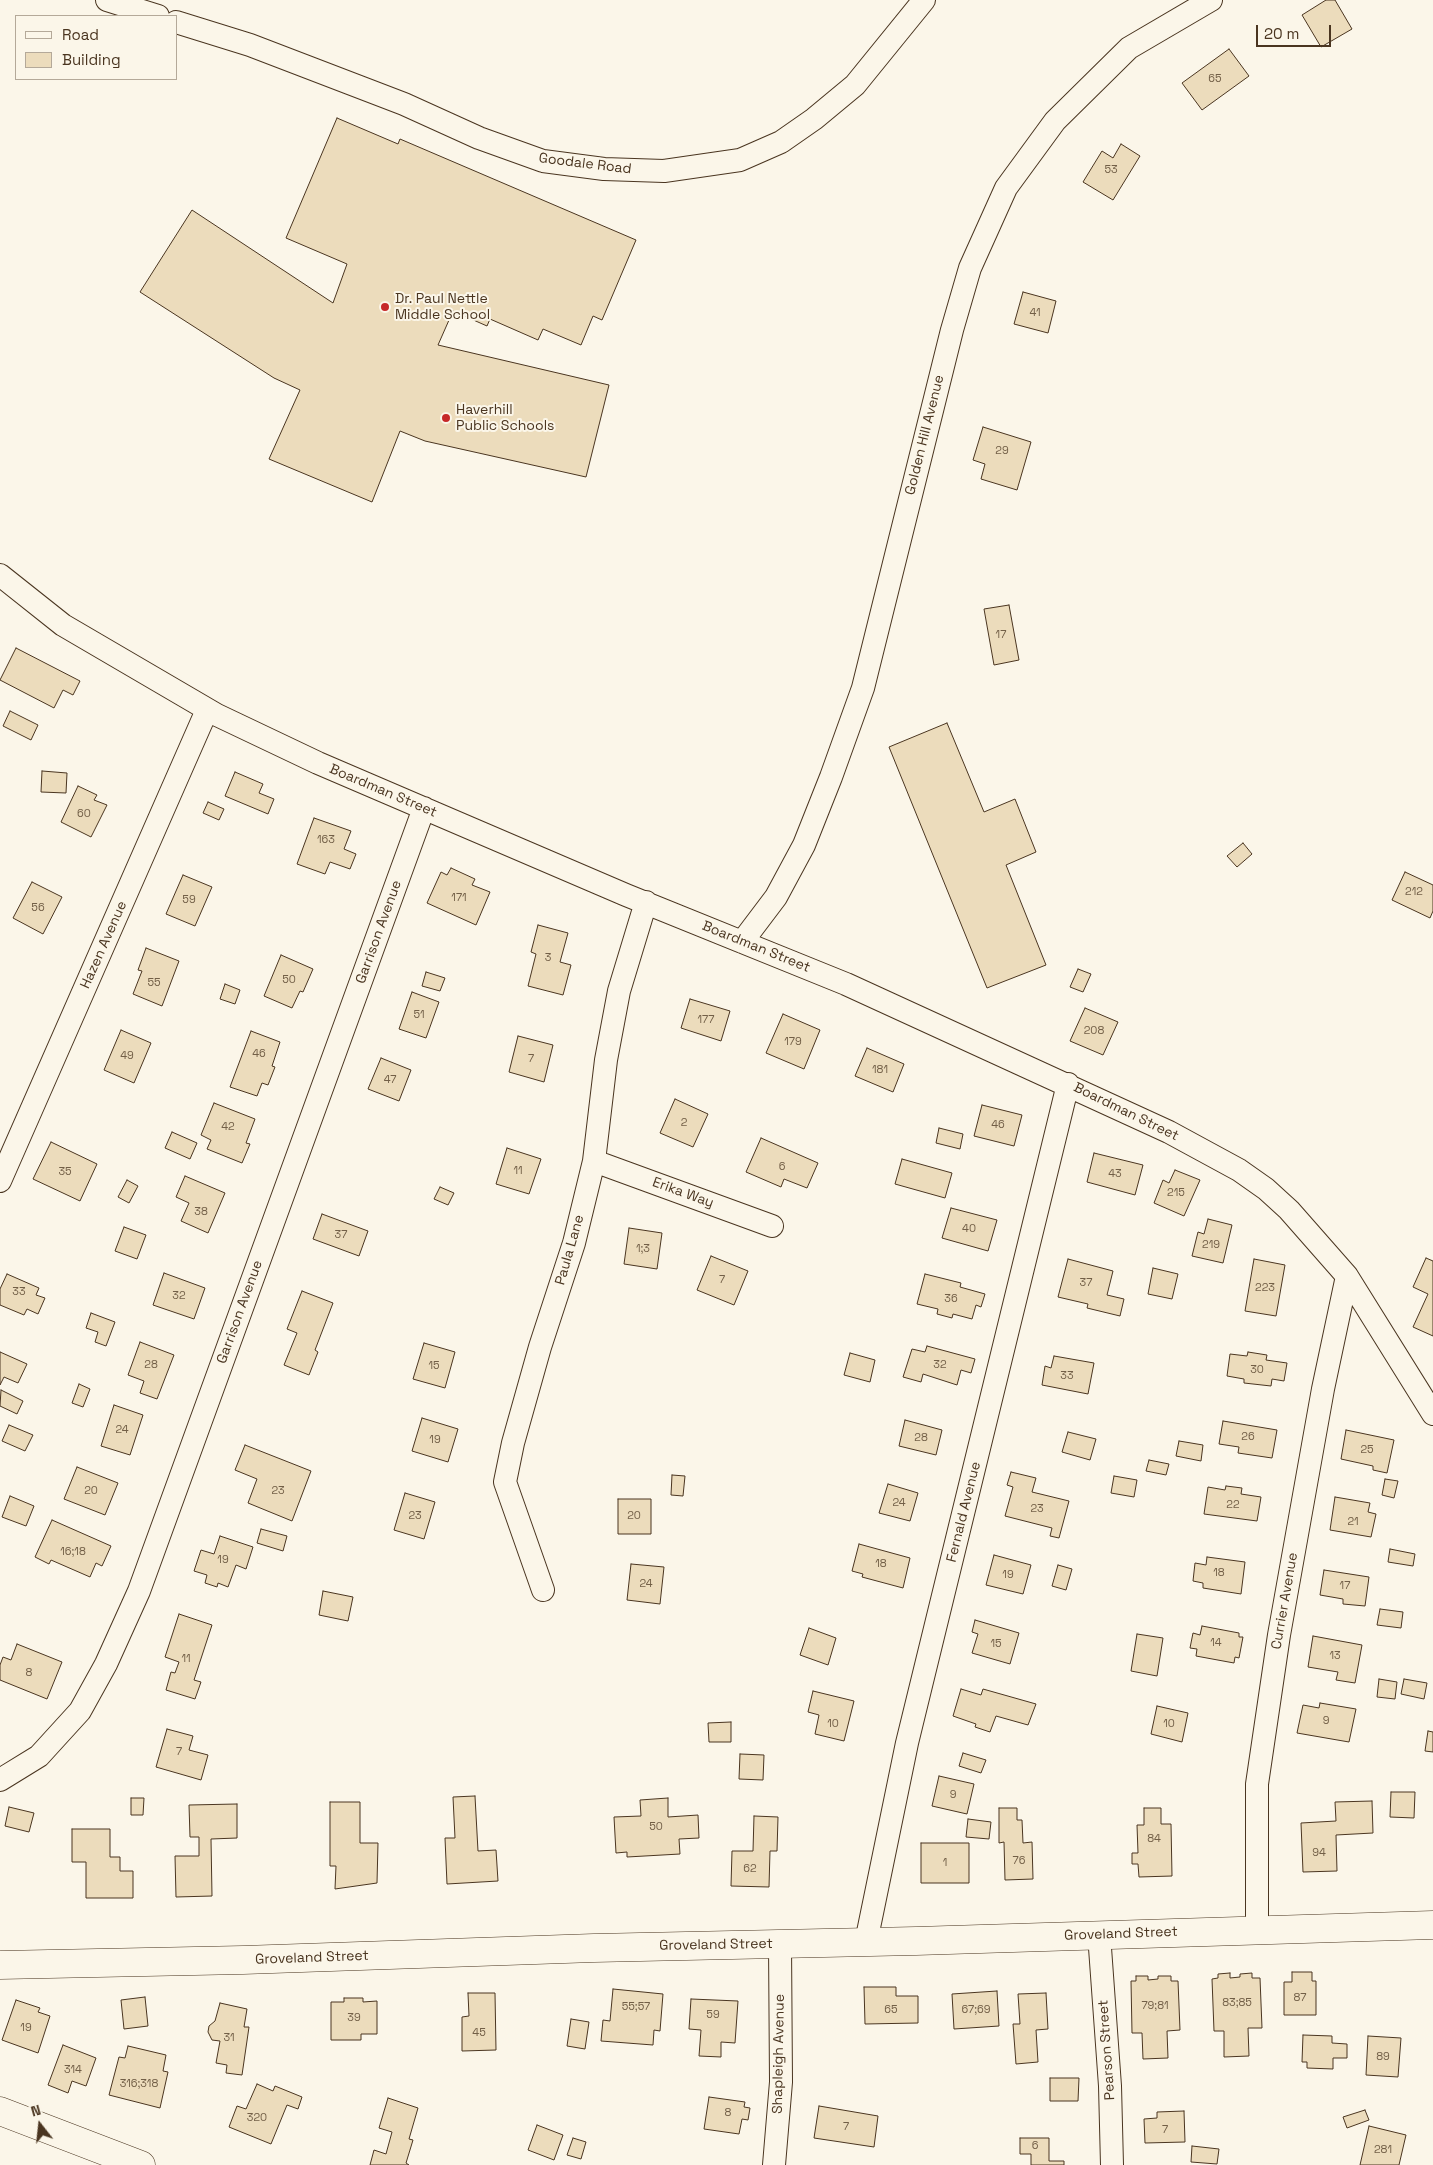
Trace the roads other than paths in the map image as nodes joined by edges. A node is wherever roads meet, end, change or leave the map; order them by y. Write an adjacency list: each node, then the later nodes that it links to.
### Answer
1 (107, 0): 4 (street)
2 (924, 0): 5 (street, Goodale Road)
3 (1211, 0): 10 (street, Golden Hill Avenue)
4 (155, 15)
5 (178, 23)
6 (0, 575): 7 (street, Boardman Street)
7 (207, 710): 8 (street, Boardman Street); 13 (street, Hazen Avenue)
8 (424, 808): 9 (street, Boardman Street); 18 (street, Garrison Avenue)
9 (646, 902): 10 (street, Boardman Street); 12 (street, Paula Lane)
10 (742, 942): 11 (street, Boardman Street)
11 (1068, 1084): 15 (street, Boardman Street); 22 (street, Fernald Avenue)
12 (594, 1161): 14 (street, Erika Way); 17 (street, Paula Lane)
13 (0, 1181)
14 (772, 1226)
15 (1347, 1276): 16 (street, Boardman Street); 20 (street, Currier Avenue)
16 (1433, 1414)
17 (543, 1590)
18 (0, 1780)
19 (1433, 1925): 20 (main road, Groveland Street)
20 (1258, 1930): 21 (main road, Groveland Street)
21 (1099, 1934): 22 (main road, Groveland Street); 28 (street, Pearson Street)
22 (866, 1942): 23 (main road, Groveland Street)
23 (780, 1944): 24 (main road, Groveland Street); 27 (street, Shapleigh Avenue)
24 (0, 1965)
25 (0, 2111): 26 (main road)
26 (141, 2165)
27 (774, 2165)
28 (1112, 2165)

